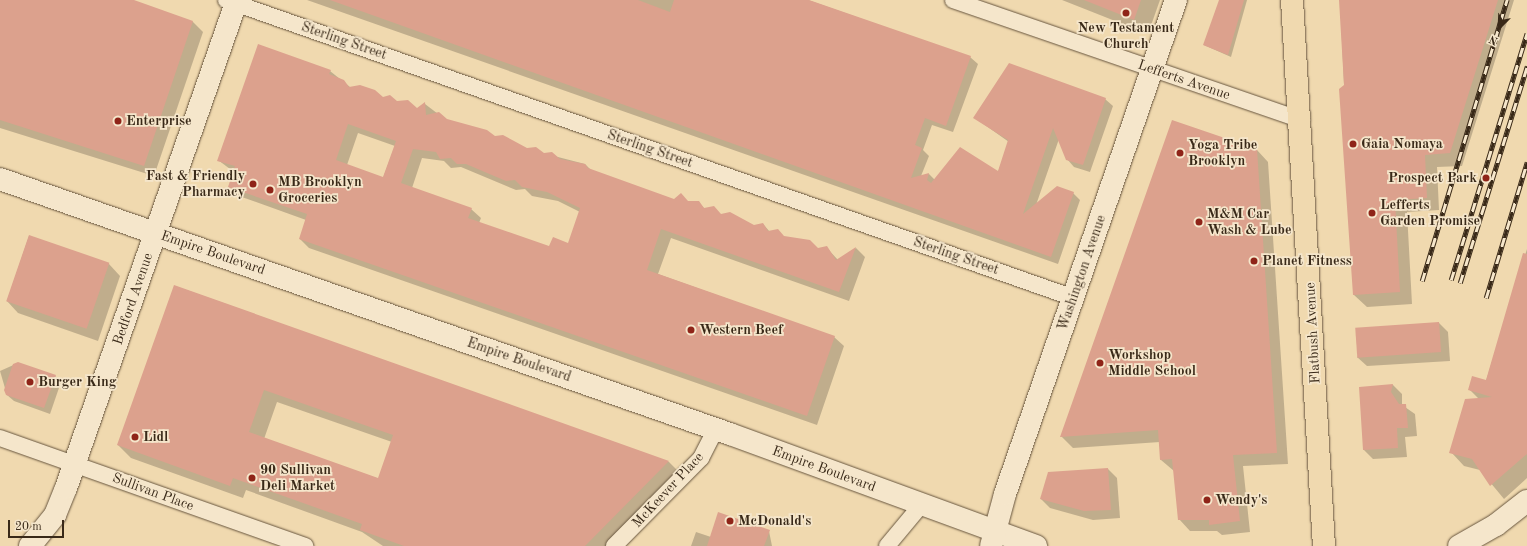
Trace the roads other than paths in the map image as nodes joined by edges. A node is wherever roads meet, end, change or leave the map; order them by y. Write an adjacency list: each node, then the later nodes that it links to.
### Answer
1 (953, 0): 5 (street, Lefferts Avenue)
2 (1176, 0): 5 (main road, Washington Avenue)
3 (1292, 0): 6 (main road, Flatbush Avenue)
4 (233, 1): 8 (main road, Bedford Avenue); 9 (street, Sterling Street)
5 (1152, 70): 6 (street, Lefferts Avenue); 9 (main road, Washington Avenue)
6 (1302, 120): 21 (main road, Flatbush Avenue)
7 (0, 179): 8 (main road, Empire Boulevard)
8 (156, 233): 10 (main road, Empire Boulevard); 12 (main road, Bedford Avenue)
9 (1074, 298): 15 (main road, Washington Avenue)
10 (716, 429): 14 (main road, Empire Boulevard); 18 (street, McKeever Place)
11 (0, 438): 12 (street, Sullivan Place)
12 (75, 464): 16 (main road, Bedford Avenue); 17 (street, Sullivan Place)
13 (1527, 501): 22 (main road)
14 (922, 504): 15 (main road, Empire Boulevard); 19 (street)
15 (993, 538): 20 (main road, Empire Boulevard)
16 (30, 546)
17 (306, 546)
18 (614, 546)
19 (887, 546)
20 (1036, 546)
21 (1324, 546)
22 (1459, 546)

